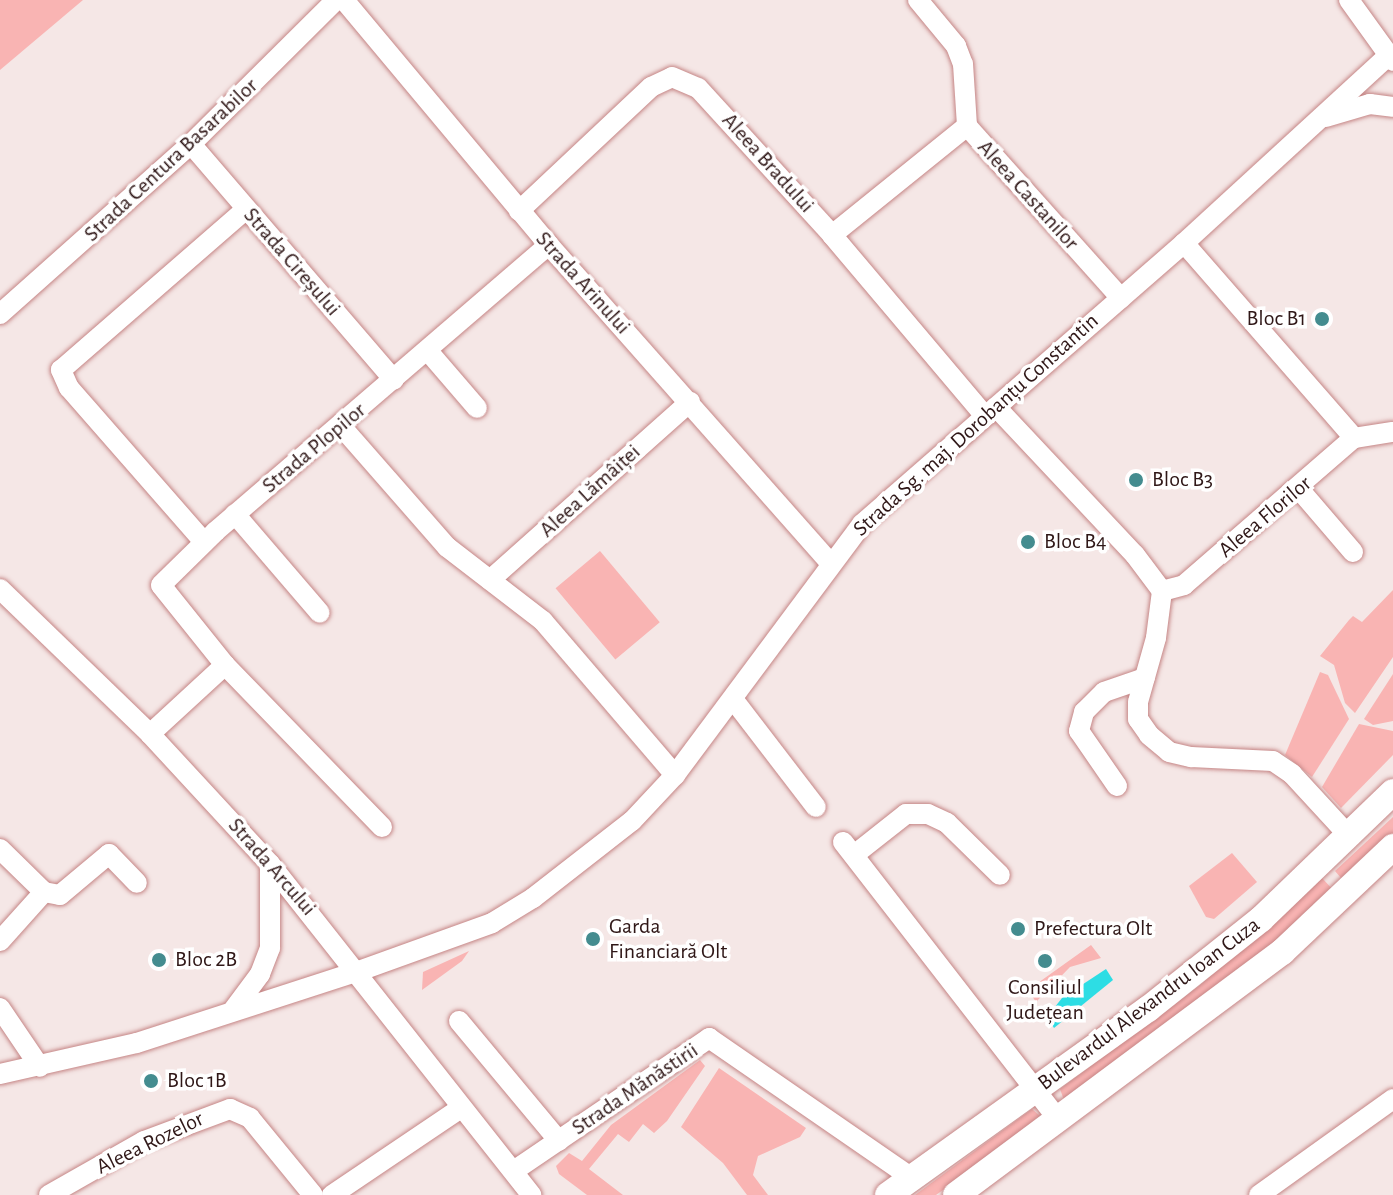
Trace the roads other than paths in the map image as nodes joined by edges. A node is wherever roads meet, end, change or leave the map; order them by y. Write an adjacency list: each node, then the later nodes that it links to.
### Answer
1 (336, 0): 9 (street, Strada Centura Basarabilor)
2 (344, 0): 11 (street, Strada Arinului)
3 (918, 0): 8 (street, Aleea Castanilor)
4 (1349, 0): 5 (street)
5 (1391, 58): 7 (street, Strada Sg. maj. Dorobanțu Constantin)
6 (1393, 107): 7 (street)
7 (1308, 125): 13 (street, Strada Sg. maj. Dorobanțu Constantin)
8 (967, 126): 12 (street); 15 (street, Aleea Castanilor)
9 (191, 144): 10 (street, Strada Cireșului); 16 (street, Strada Centura Basarabilor)
10 (246, 209): 18 (street, Strada Cireșului); 27 (street)
11 (519, 211): 12 (street, Aleea Bradului); 14 (street, Strada Arinului)
12 (832, 235): 21 (street, Aleea Bradului)
13 (1184, 243): 15 (street, Strada Sg. maj. Dorobanțu Constantin); 24 (street)
14 (549, 245): 17 (street, Strada Plopilor); 19 (street, Strada Arinului)
15 (1121, 298): 21 (street, Strada Sg. maj. Dorobanțu Constantin)
16 (0, 314)
17 (428, 351): 18 (street, Strada Plopilor); 20 (street)
18 (394, 380): 22 (street, Strada Plopilor)
19 (690, 402): 29 (street, Strada Arinului); 30 (street, Aleea Lămâiței)
20 (477, 408)
21 (990, 412): 29 (street, Strada Sg. maj. Dorobanțu Constantin); 32 (street)
22 (341, 426): 26 (street, Strada Plopilor); 30 (street)
23 (1393, 432): 24 (street)
24 (1354, 438): 25 (street, Aleea Florilor)
25 (1299, 489): 28 (street); 32 (street, Aleea Florilor)
26 (235, 514): 27 (street, Strada Plopilor); 33 (street)
27 (204, 542): 34 (street, Strada Plopilor)
28 (1353, 552)
29 (829, 561): 36 (street, Strada Sg. maj. Dorobanțu Constantin)
30 (490, 580): 38 (street)
31 (0, 589): 37 (street, Strada Arcului)
32 (1162, 591): 35 (street)
33 (320, 613)
34 (225, 665): 37 (street); 42 (street, Strada Plopilor)
35 (1145, 678): 39 (street); 43 (street)
36 (733, 699): 38 (street, Strada Sg. maj. Dorobanțu Constantin); 41 (street)
37 (150, 734): 46 (street, Strada Arcului)
38 (675, 775): 51 (street, Strada Sg. maj. Dorobanțu Constantin)
39 (1117, 786)
40 (1393, 792): 43 (main road, Bulevardul Alexandru Ioan Cuza)
41 (816, 807)
42 (382, 827)
43 (1349, 836): 57 (main road, Bulevardul Alexandru Ioan Cuza)
44 (1393, 847): 60 (main road, Bulevardul Alexandru Ioan Cuza)
45 (0, 849): 49 (street)
46 (270, 864): 51 (street, Strada Arcului); 53 (street)
47 (1000, 875): 57 (street)
48 (137, 883): 49 (street)
49 (44, 892): 50 (street)
50 (0, 941)
51 (359, 971): 53 (street); 59 (street, Strada Arcului)
52 (0, 1008): 55 (street)
53 (233, 1010): 55 (street)
54 (459, 1021): 61 (street)
55 (40, 1067): 56 (street)
56 (0, 1074)
57 (1035, 1090): 60 (street); 63 (main road, Bulevardul Alexandru Ioan Cuza)
58 (1393, 1099): 71 (street)
59 (461, 1108): 62 (street, Strada Arcului); 66 (street)
60 (1059, 1120): 70 (main road, Bulevardul Alexandru Ioan Cuza)
61 (559, 1141): 62 (street, Strada Mănăstirii); 63 (street, Strada Mănăstirii)
62 (515, 1170): 67 (street, Strada Arcului); 68 (street, Strada Arcului)
63 (912, 1178): 69 (main road, Bulevardul Alexandru Ioan Cuza)
64 (49, 1195): 65 (street, Aleea Rozelor)
65 (313, 1195)
66 (332, 1195)
67 (531, 1195)
68 (545, 1195)
69 (888, 1195)
70 (956, 1195)
71 (1259, 1195)

